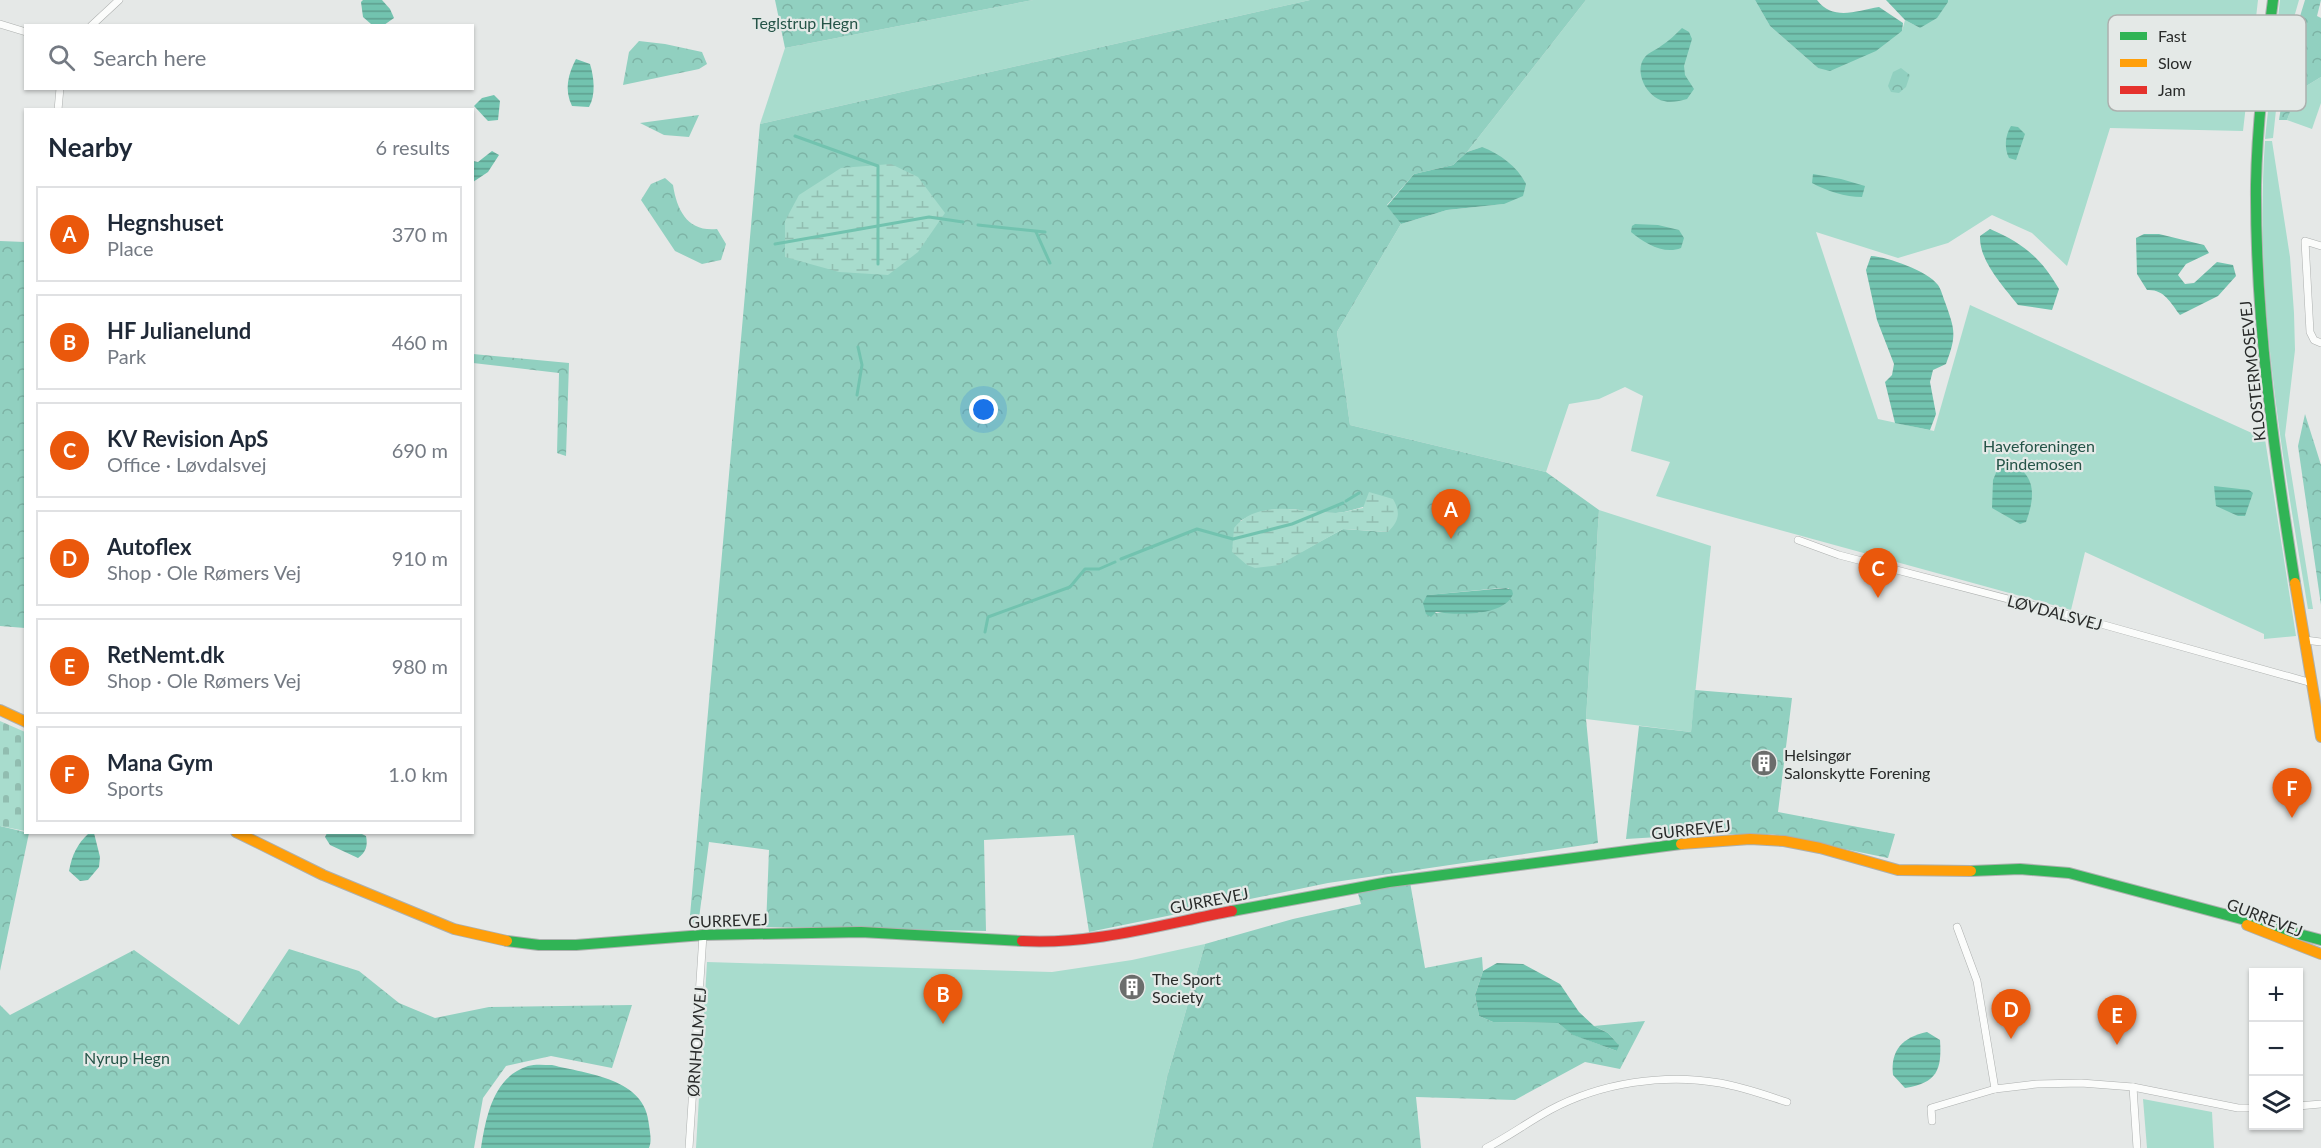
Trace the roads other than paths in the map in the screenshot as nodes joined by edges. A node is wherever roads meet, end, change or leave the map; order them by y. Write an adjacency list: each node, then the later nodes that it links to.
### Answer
1 (118, 0): 5 (street)
2 (2273, 0): 3 (street, KLOSTERMOSEVEJ)
3 (2271, 15)
4 (0, 24): 6 (street)
5 (93, 24)
6 (24, 31)
7 (60, 90): 8 (street)
8 (58, 108)
9 (2260, 111): 13 (street, KLOSTERMOSEVEJ)
10 (2321, 246): 11 (street)
11 (2321, 344)
12 (1798, 540): 15 (street, LØVDALSVEJ)
13 (2305, 640): 14 (street); 15 (street, KLOSTERMOSEVEJ)
14 (2321, 642)
15 (2312, 683): 18 (street, KLOSTERMOSEVEJ)
16 (0, 710): 17 (street)
17 (24, 719)
18 (2321, 737)
19 (240, 834): 23 (street, GURREVEJ)
20 (2199, 907): 22 (street, GURREVEJ); 23 (street, GURREVEJ); 24 (street, GURREVEJ)
21 (1957, 927): 28 (street)
22 (2250, 927): 25 (street); 26 (street, GURREVEJ)
23 (703, 935): 34 (street, ØRNHOLMVEJ)
24 (2321, 940)
25 (2321, 946)
26 (2321, 954)
27 (2133, 1087): 28 (street); 32 (street); 36 (street)
28 (1995, 1089): 33 (street)
29 (1787, 1102): 35 (street)
30 (2321, 1104): 31 (street)
31 (2303, 1106)
32 (2249, 1108)
33 (1932, 1121)
34 (689, 1148)
35 (1486, 1148)
36 (2137, 1148)

